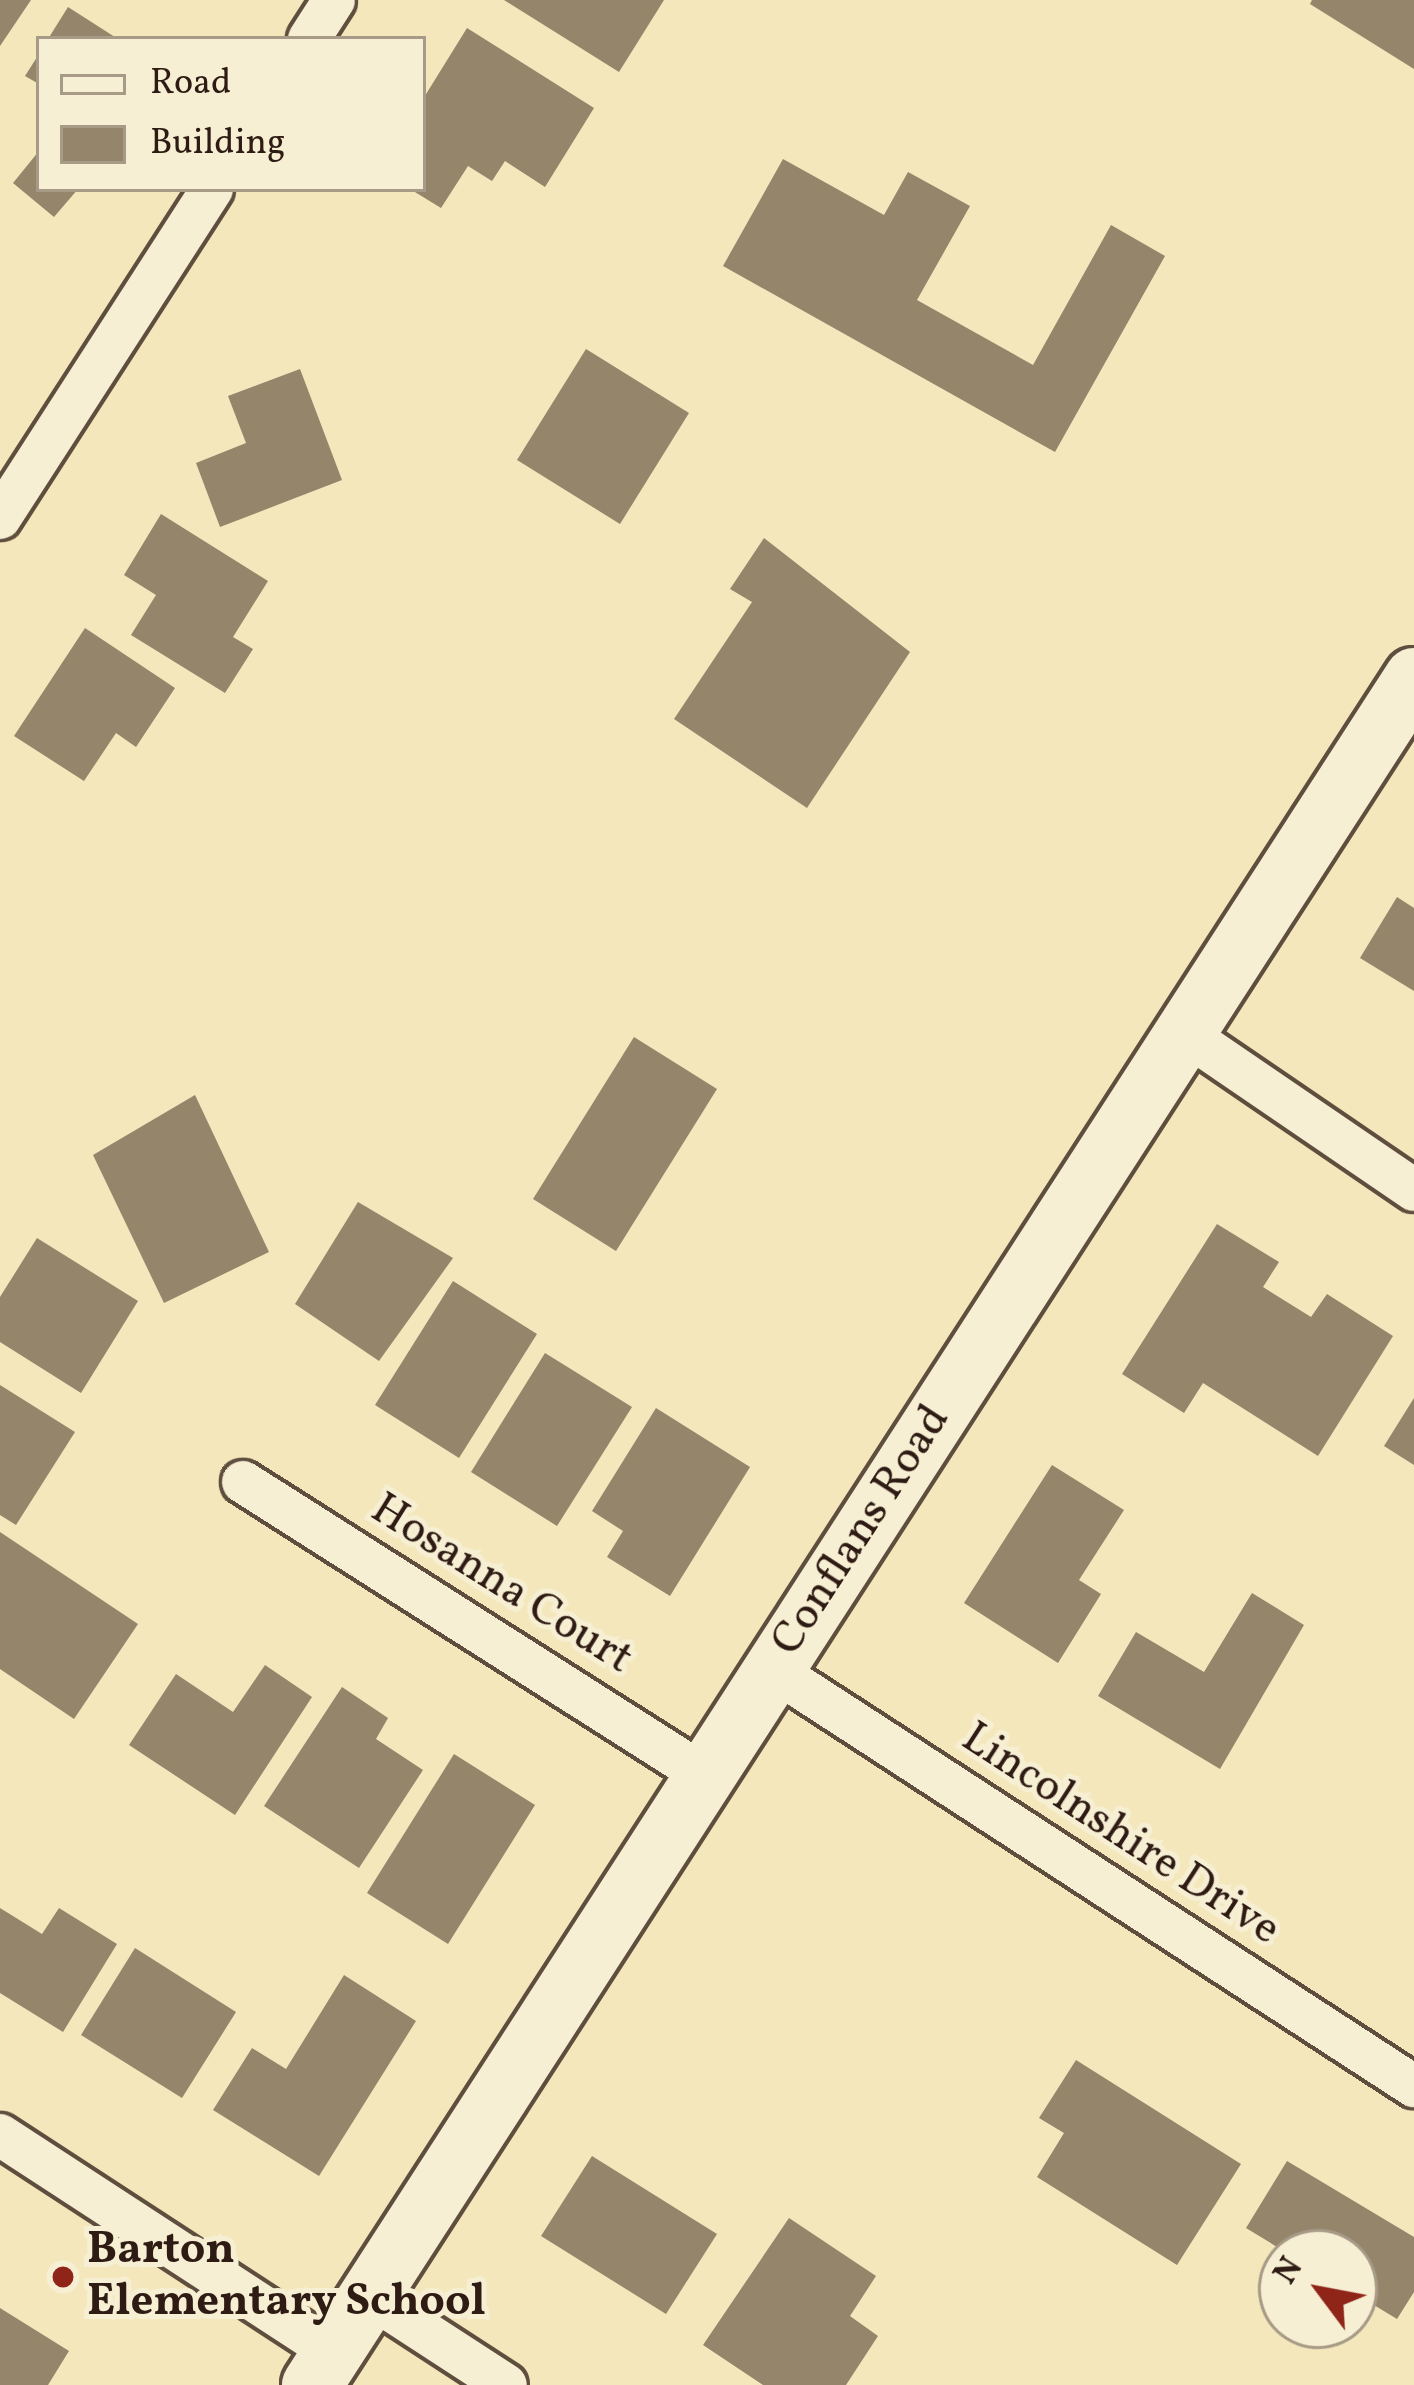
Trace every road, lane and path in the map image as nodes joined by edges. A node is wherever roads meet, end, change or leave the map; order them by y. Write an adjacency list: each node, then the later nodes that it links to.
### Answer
1 (334, 0): 2 (street)
2 (311, 36)
3 (210, 192): 4 (street)
4 (0, 518)
5 (1414, 678): 6 (main road, Conflans Road)
6 (1187, 1035): 7 (street); 9 (main road, Conflans Road)
7 (1414, 1190)
8 (243, 1482): 10 (street, Hosanna Court)
9 (772, 1669): 10 (main road, Conflans Road); 11 (street, Lincolnshire Drive)
10 (704, 1775): 13 (main road, Conflans Road)
11 (1414, 2086)
12 (0, 2135): 14 (street)
13 (369, 2296): 14 (main road, Conflans Road); 15 (street)
14 (323, 2368)
15 (506, 2385)

